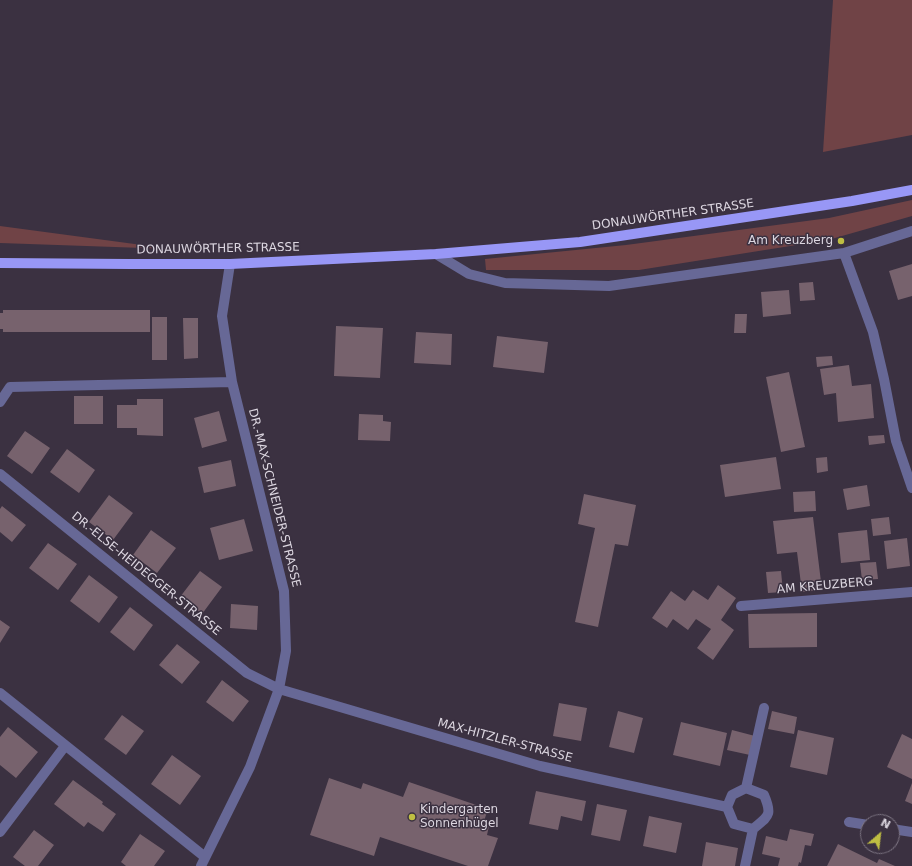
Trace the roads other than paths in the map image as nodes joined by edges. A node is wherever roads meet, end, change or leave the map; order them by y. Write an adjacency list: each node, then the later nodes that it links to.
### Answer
1 (912, 190): 4 (main road, DONAUWÖRTHER STRASSE)
2 (912, 231): 3 (street)
3 (844, 253): 4 (street); 10 (street)
4 (436, 254): 6 (main road, DONAUWÖRTHER STRASSE)
5 (0, 263): 6 (main road, DONAUWÖRTHER STRASSE)
6 (230, 264): 7 (street, DR.-MAX-SCHNEIDER-STRASSE)
7 (232, 382): 8 (street); 13 (street, DR.-MAX-SCHNEIDER-STRASSE)
8 (0, 402)
9 (0, 474): 13 (street, DR.-ELSE-HEIDEGGER-STRASSE)
10 (912, 488)
11 (912, 592): 12 (street, AM KREUZBERG)
12 (741, 606)
13 (279, 689): 18 (street, MAX-HITZLER-STRASSE); 25 (street, DR.-MAX-SCHNEIDER-STRASSE)
14 (0, 693): 16 (street)
15 (764, 708): 17 (street)
16 (65, 746): 23 (street); 25 (street)
17 (746, 788): 18 (street); 21 (street)
18 (727, 807): 21 (street)
19 (849, 822): 20 (street)
20 (860, 824)
21 (753, 829): 26 (street)
22 (900, 830): 24 (street)
23 (0, 832)
24 (912, 832)
25 (203, 862)
26 (745, 866)

